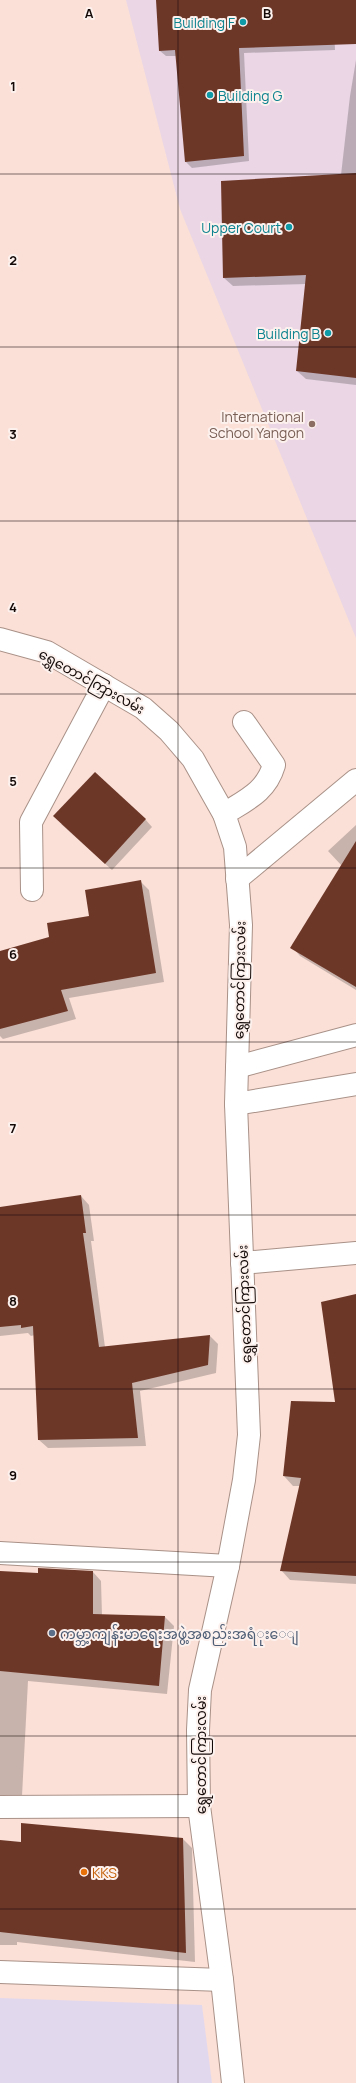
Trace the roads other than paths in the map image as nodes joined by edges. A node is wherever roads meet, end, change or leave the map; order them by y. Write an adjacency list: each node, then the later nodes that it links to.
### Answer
1 (0, 639): 2 (street, ရွှေတောင်ကြားလမ်း)
2 (104, 685): 5 (street, ရွှေတောင်ကြားလမ်း); 7 (street)
3 (244, 722): 5 (street)
4 (356, 780): 6 (street)
5 (224, 814): 6 (street, ရွှေတောင်ကြားလမ်း)
6 (237, 879): 9 (street, ရွှေတောင်ကြားလမ်း)
7 (32, 890)
8 (356, 1035): 9 (street)
9 (237, 1067): 11 (street, ရွှေတောင်ကြားလမ်း)
10 (356, 1084): 11 (street)
11 (236, 1104): 13 (street, ရွှေတောင်ကြားလမ်း)
12 (356, 1253): 13 (street)
13 (242, 1263): 15 (street, ရွှေတောင်ကြားလမ်း)
14 (0, 1553): 15 (street)
15 (228, 1566): 16 (street, ရွှေတောင်ကြားလမ်း)
16 (199, 1806): 17 (street); 19 (street, ရွှေတောင်ကြားလမ်း)
17 (0, 1807)
18 (0, 1972): 19 (street)
19 (222, 1980): 20 (street, ရွှေတောင်ကြားလမ်း)
20 (234, 2083)

